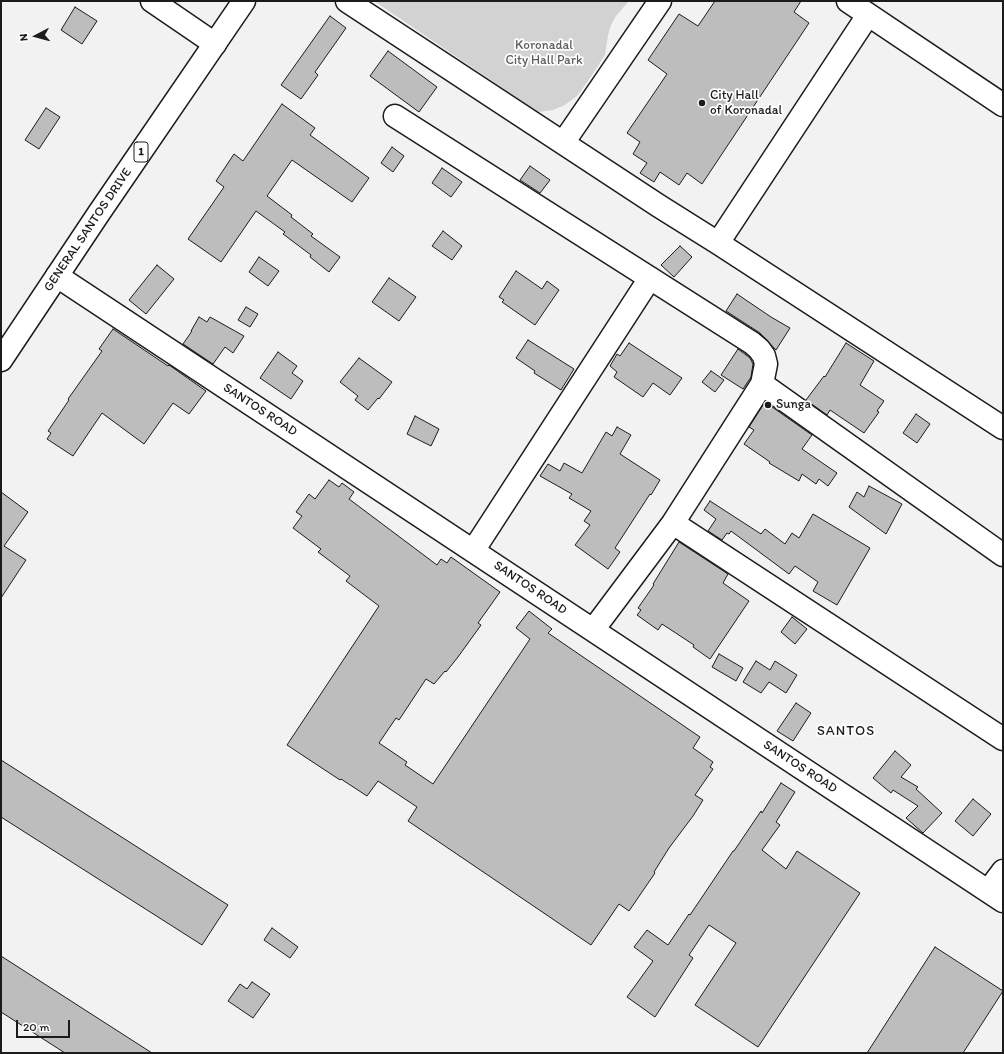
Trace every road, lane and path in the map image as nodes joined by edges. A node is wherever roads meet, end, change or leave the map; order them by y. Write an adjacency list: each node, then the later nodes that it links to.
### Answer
1 (152, 1): 7 (main road)
2 (244, 1): 7 (main road, GENERAL SANTOS DRIVE / 1)
3 (347, 1): 10 (main road)
4 (660, 1): 10 (main road)
5 (848, 1): 6 (main road)
6 (868, 14): 8 (main road); 11 (main road)
7 (215, 44): 12 (main road, GENERAL SANTOS DRIVE / 1)
8 (1003, 104)
9 (395, 116): 13 (main road)
10 (563, 143): 11 (main road)
11 (718, 243): 16 (main road)
12 (57, 276): 14 (main road, GENERAL SANTOS DRIVE / 1); 18 (main road, SANTOS ROAD)
13 (650, 278): 15 (main road); 18 (main road)
14 (1, 360)
15 (762, 384): 17 (main road); 19 (main road)
16 (1003, 428)
17 (673, 523): 20 (main road); 21 (main road)
18 (473, 550): 20 (main road, SANTOS ROAD)
19 (1003, 555)
20 (593, 630): 23 (main road, SANTOS ROAD)
21 (1003, 739)
22 (1003, 871): 23 (main road)
23 (995, 896)

